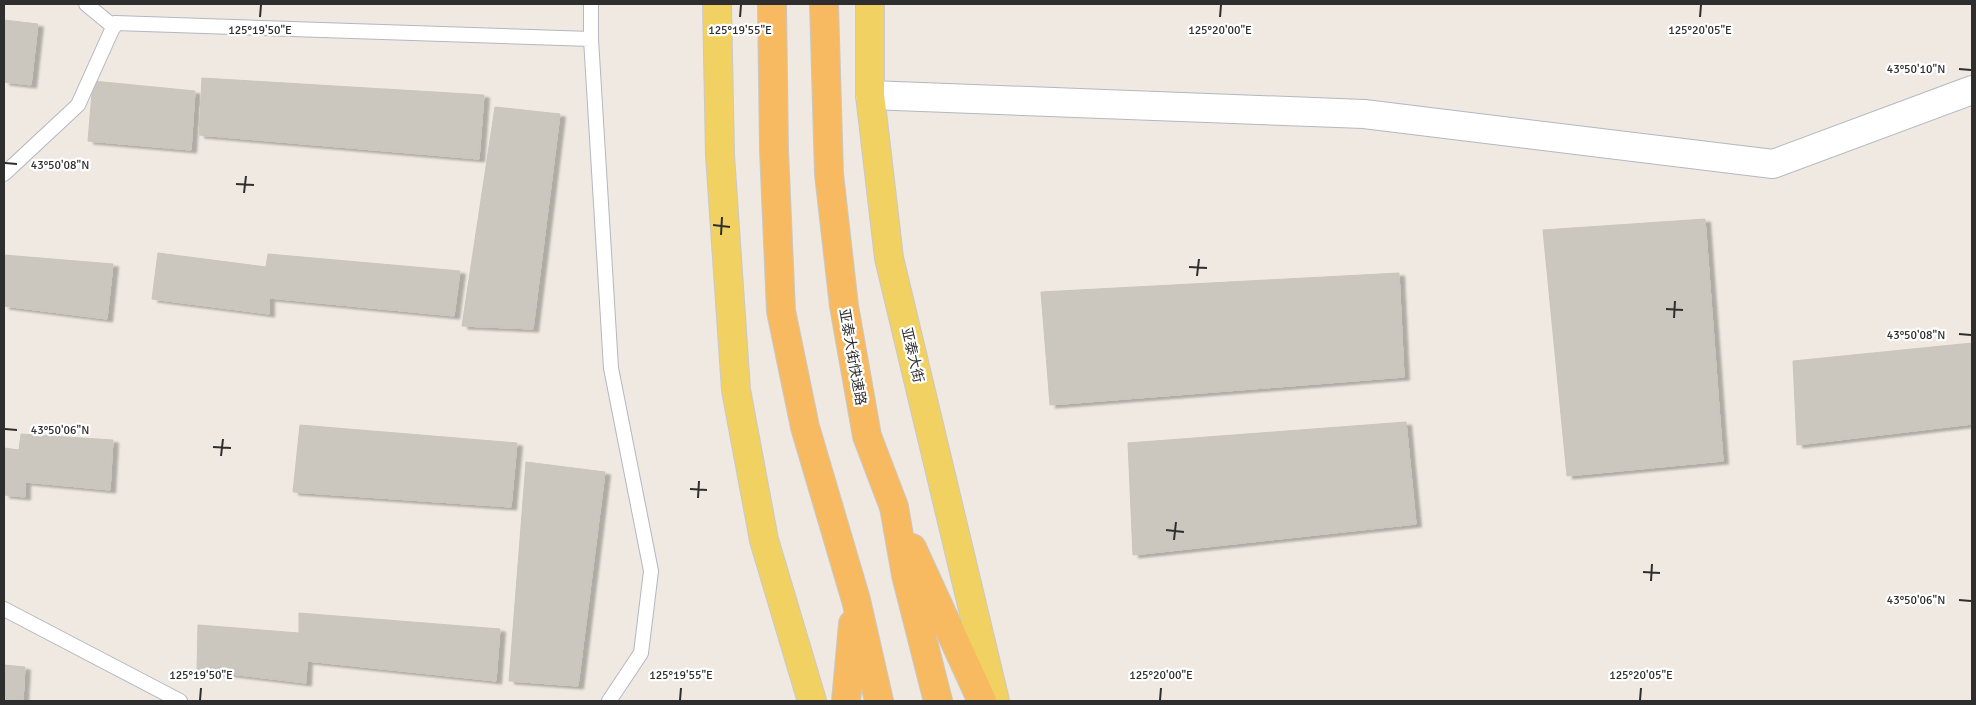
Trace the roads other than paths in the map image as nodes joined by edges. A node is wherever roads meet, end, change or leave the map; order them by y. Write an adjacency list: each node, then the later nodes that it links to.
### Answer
1 (86, 4): 7 (lane)
2 (591, 4): 8 (lane)
3 (717, 4): 17 (main road)
4 (772, 4): 13 (highway)
5 (824, 4): 12 (highway, 亚泰大街快速路)
6 (870, 4): 10 (main road, 亚泰大街)
7 (114, 26): 8 (lane); 11 (lane)
8 (591, 39): 16 (lane)
9 (1972, 90): 10 (street)
10 (870, 95): 22 (main road, 亚泰大街)
11 (4, 174)
12 (894, 507): 20 (highway, 亚泰大街快速路); 21 (highway)
13 (856, 600): 18 (highway); 19 (highway)
14 (4, 609): 15 (lane)
15 (180, 701)
16 (609, 701)
17 (812, 701)
18 (846, 701)
19 (879, 701)
20 (938, 701)
21 (982, 701)
22 (995, 701)

